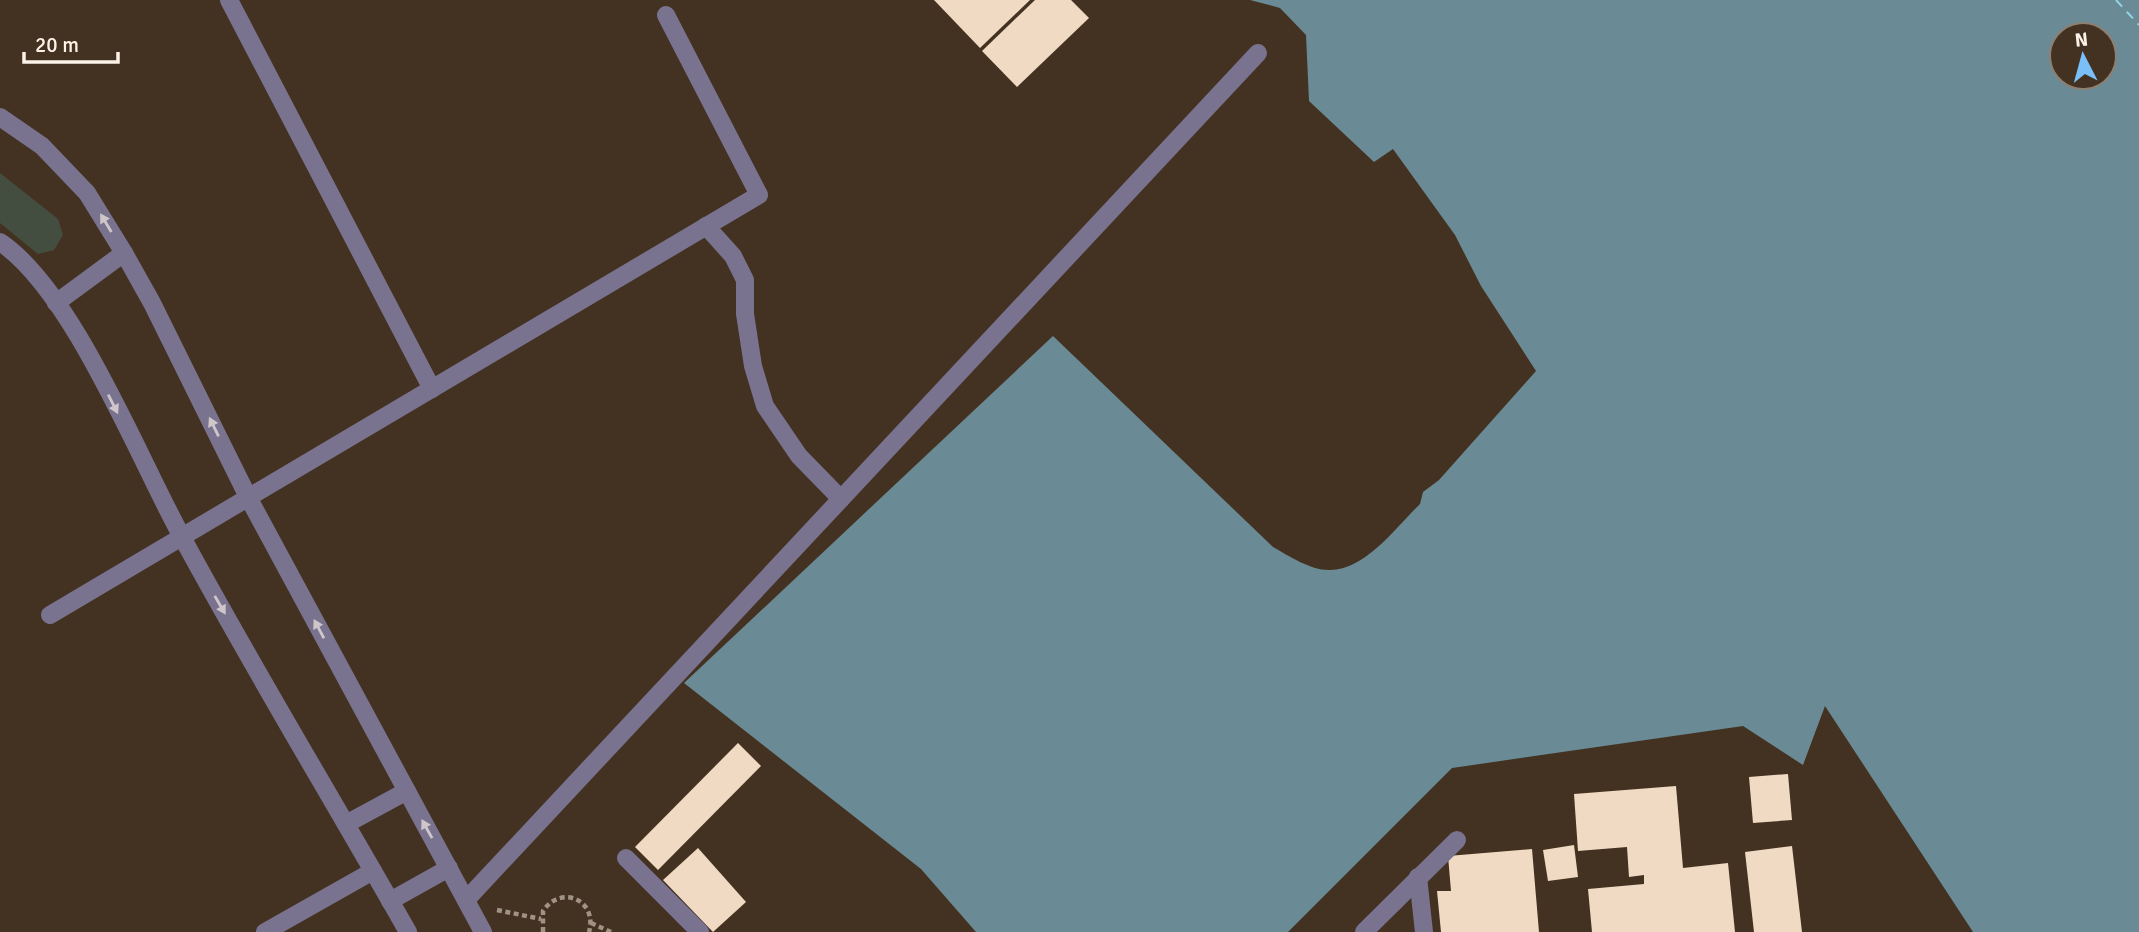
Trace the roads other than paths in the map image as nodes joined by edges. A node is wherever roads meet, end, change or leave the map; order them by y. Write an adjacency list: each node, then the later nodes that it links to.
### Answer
1 (229, 0): 9 (lane)
2 (666, 15): 5 (lane)
3 (1258, 53): 11 (lane)
4 (0, 117): 7 (lane, one-way to 4)
5 (706, 226): 9 (lane); 11 (lane)
6 (0, 242): 8 (lane)
7 (124, 253): 8 (lane); 10 (lane, one-way to 7)
8 (56, 303): 12 (lane, one-way to 12)
9 (432, 388): 10 (lane)
10 (248, 497): 12 (lane); 14 (lane, one-way to 10)
11 (841, 499): 21 (lane)
12 (182, 537): 13 (lane); 15 (lane, one-way to 15)
13 (51, 615)
14 (407, 791): 15 (lane); 18 (lane, one-way to 14)
15 (346, 824): 19 (lane)
16 (1457, 840): 20 (lane)
17 (626, 858): 26 (lane)
18 (449, 868): 21 (lane); 22 (lane)
19 (373, 871): 22 (lane); 23 (lane)
20 (1418, 877): 27 (lane); 28 (lane)
21 (469, 897): 25 (lane)
22 (390, 901): 24 (lane)
23 (265, 932)
24 (408, 932)
25 (483, 932)
26 (700, 932)
27 (1364, 932)
28 (1424, 932)

